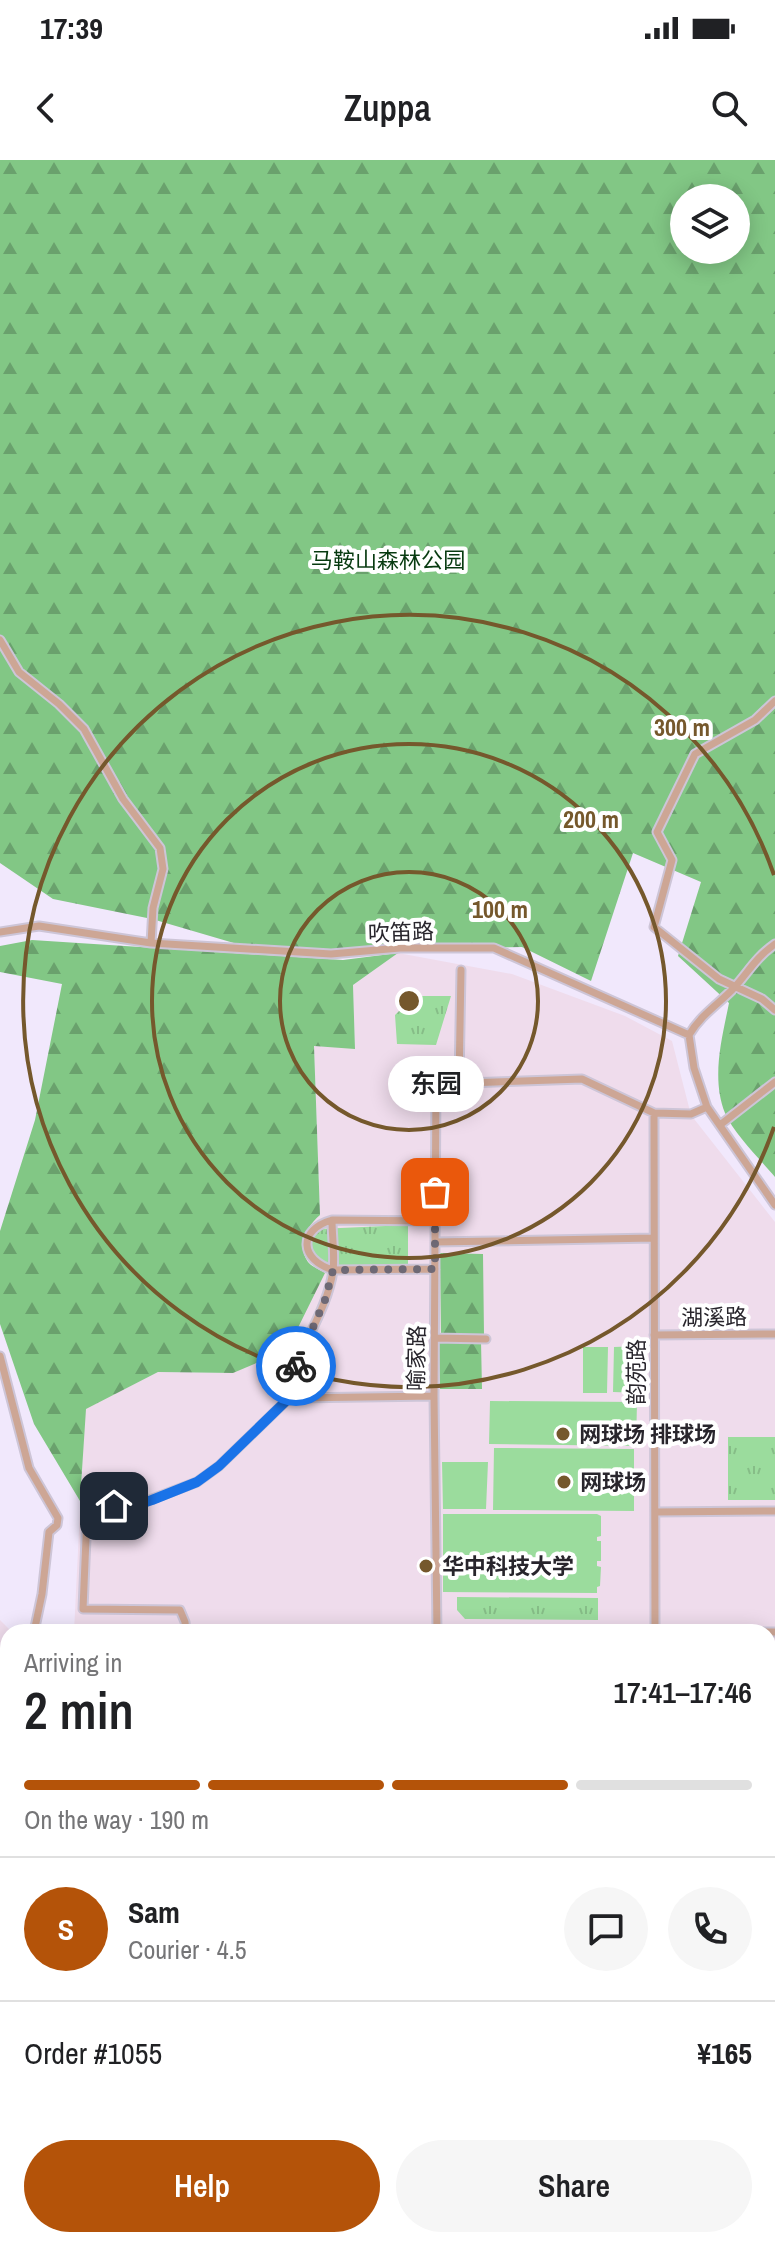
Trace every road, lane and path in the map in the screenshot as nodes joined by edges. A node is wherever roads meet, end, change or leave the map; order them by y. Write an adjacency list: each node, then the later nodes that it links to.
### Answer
1 (0, 640): 4 (street)
2 (775, 701): 7 (street)
3 (0, 932): 4 (street, 吹笛路)
4 (151, 943): 9 (street, 吹笛路)
5 (775, 944): 7 (street)
6 (461, 970): 10 (street)
7 (734, 988): 8 (street); 9 (street)
8 (775, 1010)
9 (689, 1035): 12 (street)
10 (459, 1082): 13 (street); 17 (street, 喻家路)
11 (774, 1084): 14 (street)
12 (707, 1107): 13 (street); 14 (street)
13 (654, 1113): 18 (street, 韵苑路)
14 (720, 1125): 15 (street)
15 (775, 1205)
16 (332, 1220): 17 (street); 21 (street); 21 (street)
17 (435, 1221): 19 (street, 喻家路)
18 (654, 1238): 19 (street); 23 (street, 韵苑路)
19 (435, 1242): 20 (street, 喻家路)
20 (435, 1269): 21 (street); 24 (street, 喻家路)
21 (333, 1270): 28 (street)
22 (775, 1334): 23 (street, 湖溪路)
23 (654, 1335): 30 (street, 韵苑路)
24 (435, 1338): 25 (street); 27 (street, 喻家路)
25 (486, 1339)
26 (0, 1356): 31 (street)
27 (434, 1396): 28 (street); 33 (street, 喻家路)
28 (286, 1401): 32 (street)
29 (775, 1511): 30 (street)
30 (655, 1512): 34 (street, 韵苑路)
31 (36, 1624)
32 (185, 1624)
33 (437, 1624)
34 (655, 1624)

